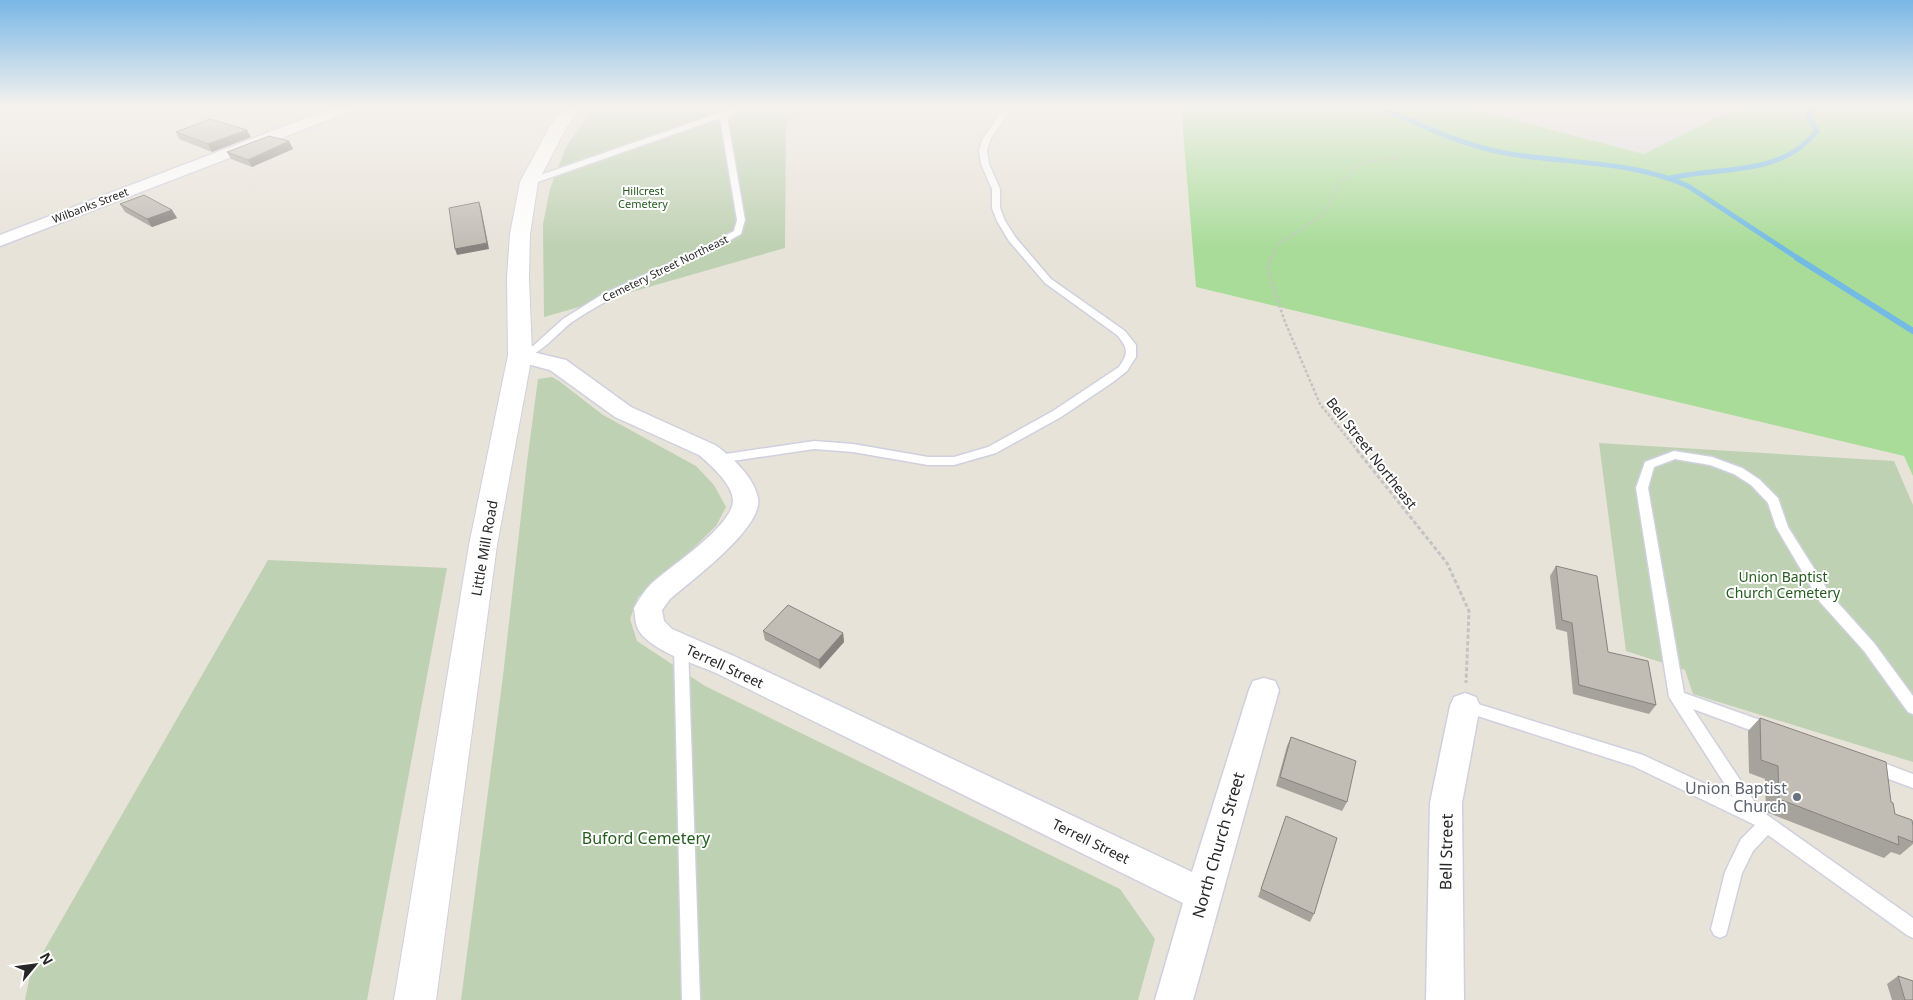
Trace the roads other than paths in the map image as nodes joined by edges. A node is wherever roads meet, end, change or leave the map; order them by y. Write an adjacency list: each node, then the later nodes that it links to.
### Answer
1 (223, 154): 7 (street, Wilbanks Street)
2 (544, 154): 6 (street, Little Mill Road)
3 (608, 154): 6 (lane)
4 (732, 154): 8 (lane, Cemetery Street Northeast)
5 (984, 154): 9 (lane)
6 (529, 182): 8 (street, Little Mill Road)
7 (0, 241)
8 (520, 355): 9 (street, Terrell Street); 22 (street, Little Mill Road)
9 (719, 459): 10 (street, Terrell Street)
10 (681, 645): 19 (street, Terrell Street); 23 (lane)
11 (1264, 690): 19 (street, North Church Street)
12 (1677, 697): 14 (lane); 15 (lane); 18 (lane)
13 (1465, 706): 18 (lane); 25 (street, Bell Street)
14 (1913, 708)
15 (1786, 736)
16 (1858, 761): 17 (lane)
17 (1913, 781)
18 (1760, 820): 20 (lane); 21 (lane)
19 (1203, 894): 24 (street, North Church Street)
20 (1720, 929)
21 (1913, 929)
22 (415, 1000)
23 (691, 1000)
24 (1174, 1000)
25 (1445, 1000)

